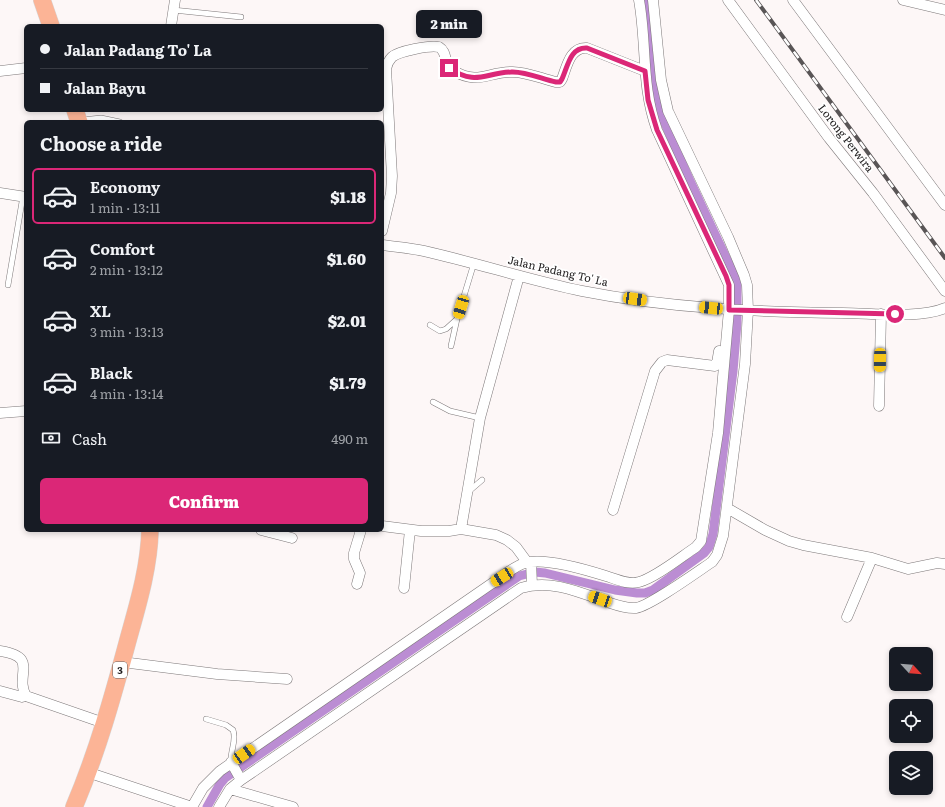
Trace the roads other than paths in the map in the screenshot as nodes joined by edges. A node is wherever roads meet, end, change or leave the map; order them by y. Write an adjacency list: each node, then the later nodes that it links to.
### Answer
1 (42, 0): 10 (highway)
2 (639, 0): 14 (street)
3 (653, 0): 29 (street)
4 (728, 0): 26 (street, Lorong Perwira)
5 (793, 0): 20 (street)
6 (903, 0): 8 (street)
7 (174, 5): 9 (lane); 11 (street)
8 (945, 10)
9 (241, 17)
10 (50, 24)
11 (171, 24)
12 (24, 68): 13 (street)
13 (0, 71)
14 (645, 71): 21 (street); 28 (street)
15 (78, 118): 16 (lane)
16 (111, 120)
17 (0, 193): 18 (street)
18 (24, 196)
19 (24, 201): 25 (lane)
20 (945, 205)
21 (384, 221)
22 (384, 245): 23 (street, Jalan Padang To' La)
23 (474, 263): 24 (street, Jalan Padang To' La); 31 (lane)
24 (519, 276): 28 (street, Jalan Padang To' La); 38 (street)
25 (8, 284)
26 (945, 291)
27 (945, 308): 30 (street, Jalan Padang To' La)
28 (728, 309): 29 (street, Jalan Padang To' La); 42 (street); 51 (street)
29 (746, 310): 30 (street, Jalan Padang To' La); 41 (street)
30 (881, 314): 35 (street)
31 (457, 319): 32 (lane); 33 (lane)
32 (430, 325)
33 (451, 346)
34 (433, 402): 38 (lane)
35 (879, 406)
36 (24, 411): 37 (street)
37 (0, 413)
38 (480, 418): 40 (street)
39 (482, 480): 40 (lane)
40 (468, 492): 44 (street)
41 (727, 508): 50 (street); 53 (street)
42 (613, 510)
43 (384, 526): 45 (street)
44 (460, 529): 45 (street); 51 (street)
45 (410, 530): 55 (street)
46 (150, 532): 58 (highway, 3)
47 (268, 532): 49 (street)
48 (360, 532): 54 (street)
49 (292, 538)
50 (872, 558): 52 (street); 56 (street)
51 (529, 563): 53 (street); 64 (street)
52 (945, 564)
53 (532, 583): 66 (street)
54 (357, 584)
55 (404, 588)
56 (846, 617)
57 (0, 651): 61 (street)
58 (122, 662): 59 (street); 63 (highway, 3)
59 (287, 679)
60 (0, 692): 61 (street)
61 (26, 696): 63 (street)
62 (206, 719): 64 (lane)
63 (104, 723): 65 (highway, 3)
64 (232, 765): 66 (street); 69 (street)
65 (87, 772): 68 (highway, 3); 69 (street)
66 (239, 779): 67 (street)
67 (230, 789): 70 (street); 71 (street)
68 (74, 807)
69 (192, 807)
70 (219, 807)
71 (293, 807)

